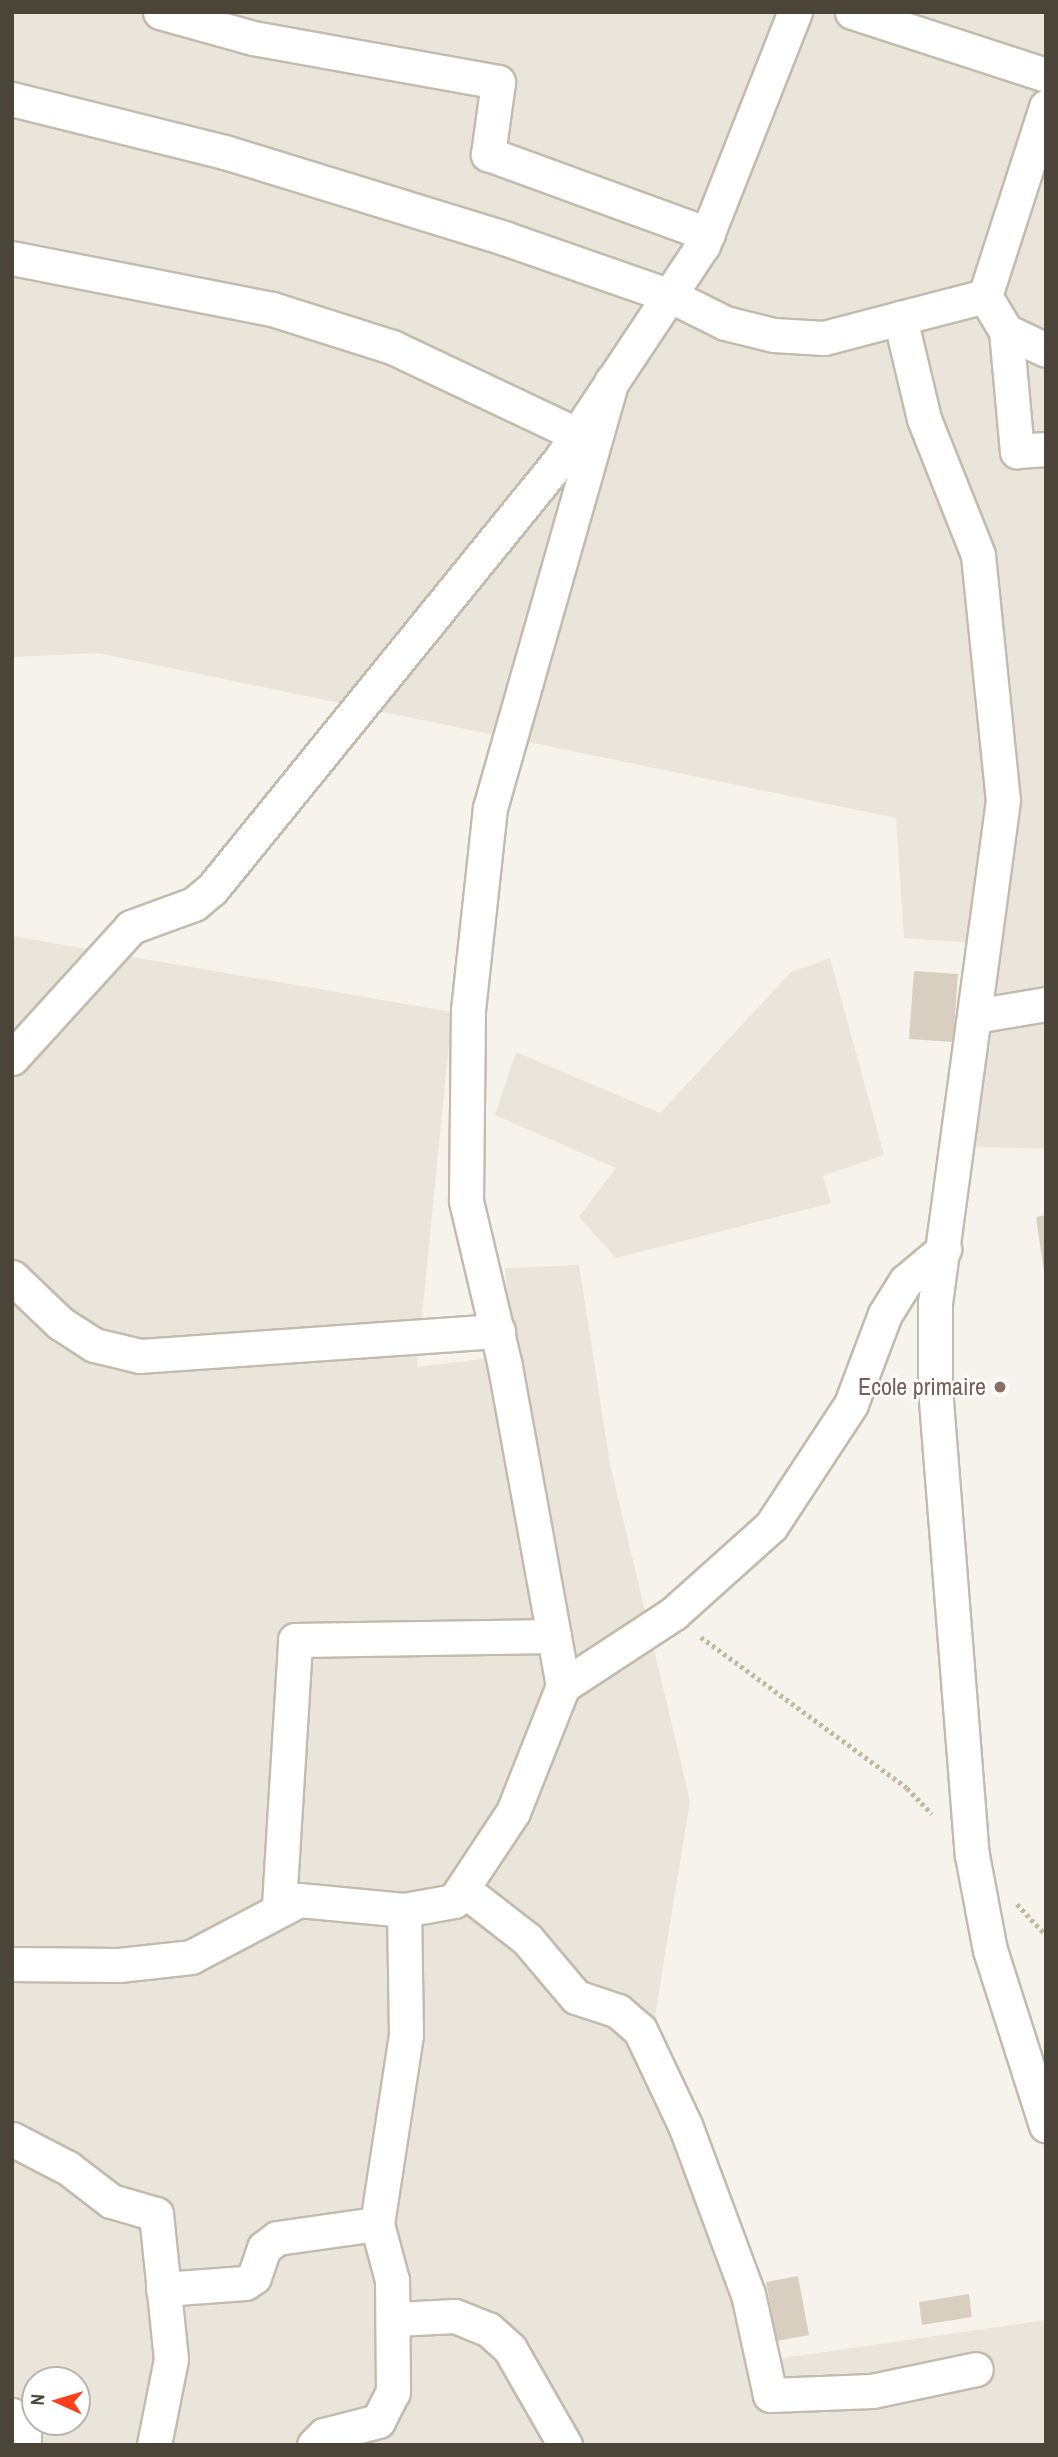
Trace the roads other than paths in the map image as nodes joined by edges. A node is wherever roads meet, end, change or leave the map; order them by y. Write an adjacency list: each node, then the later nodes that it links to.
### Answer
1 (160, 12): 8 (street)
2 (795, 12): 8 (street)
3 (852, 12): 4 (street)
4 (1046, 75)
5 (12, 99): 10 (street)
6 (1046, 107): 7 (street)
7 (1034, 171): 11 (street)
8 (708, 234): 10 (street)
9 (12, 258): 16 (street)
10 (671, 296): 12 (street); 15 (street)
11 (985, 296): 12 (street); 13 (street)
12 (900, 318): 19 (street)
13 (1006, 331): 14 (street); 17 (street)
14 (1046, 351)
15 (612, 381): 16 (street); 23 (street)
16 (578, 435): 20 (street)
17 (1046, 449)
18 (1046, 1004): 19 (street)
19 (975, 1016): 21 (street)
20 (12, 1058)
21 (944, 1249): 25 (street); 30 (street)
22 (12, 1277): 23 (street)
23 (498, 1331): 24 (street)
24 (554, 1636): 25 (street); 27 (street)
25 (563, 1686): 26 (street)
26 (464, 1890): 28 (street); 35 (street)
27 (279, 1905): 28 (street); 29 (street)
28 (404, 1910): 32 (street)
29 (12, 1964)
30 (1046, 2125)
31 (12, 2139): 33 (street)
32 (377, 2224): 33 (street); 34 (street)
33 (163, 2289): 38 (street)
34 (396, 2319): 39 (street); 40 (street)
35 (976, 2369)
36 (12, 2415): 37 (street)
37 (24, 2445)
38 (154, 2445)
39 (314, 2445)
40 (565, 2445)

